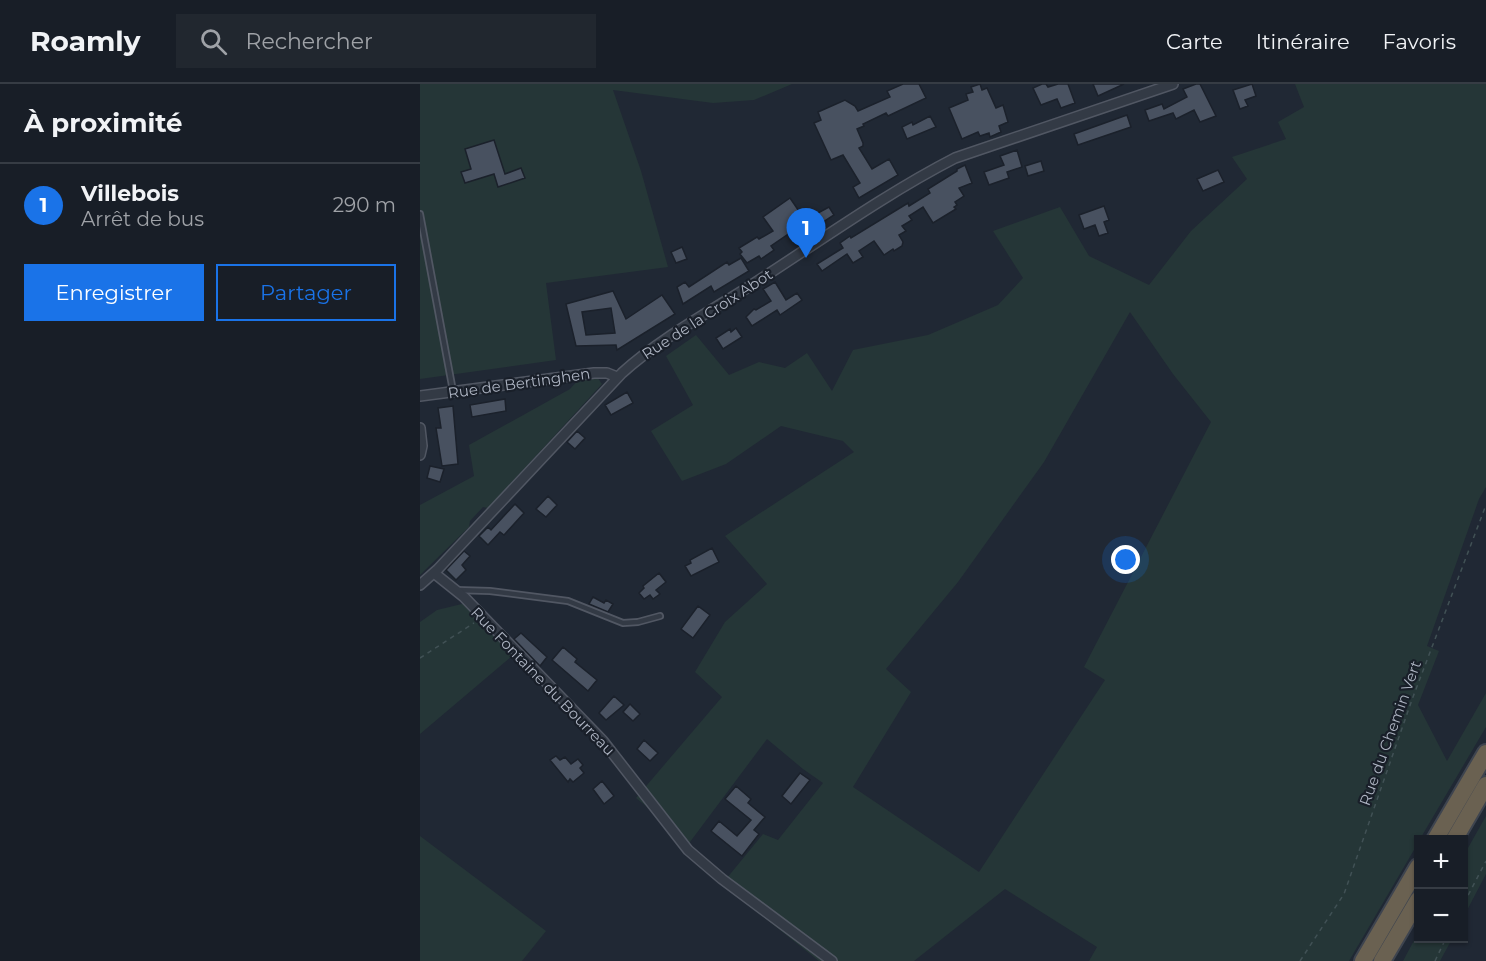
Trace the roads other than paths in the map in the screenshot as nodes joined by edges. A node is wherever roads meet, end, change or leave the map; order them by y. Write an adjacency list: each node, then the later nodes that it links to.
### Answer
1 (1173, 84): 3 (street, Rue de la Croix Abot)
2 (420, 214): 4 (lane)
3 (617, 377): 4 (street, Rue de Bertinghen); 8 (street, Rue de la Croix Abot)
4 (453, 392): 5 (street, Rue de Bertinghen)
5 (420, 396)
6 (420, 428): 7 (street)
7 (420, 455)
8 (434, 573): 9 (street, Rue de la Croix Abot); 10 (street, Rue Fontaine du Bourreau)
9 (420, 585)
10 (455, 590): 11 (lane); 18 (street, Rue Fontaine du Bourreau)
11 (660, 616)
12 (1486, 753): 14 (highway)
13 (1486, 785): 15 (highway)
14 (1438, 835)
15 (1457, 835)
16 (1414, 875): 19 (highway)
17 (1414, 908): 20 (highway)
18 (832, 961)
19 (1363, 961)
20 (1382, 961)

